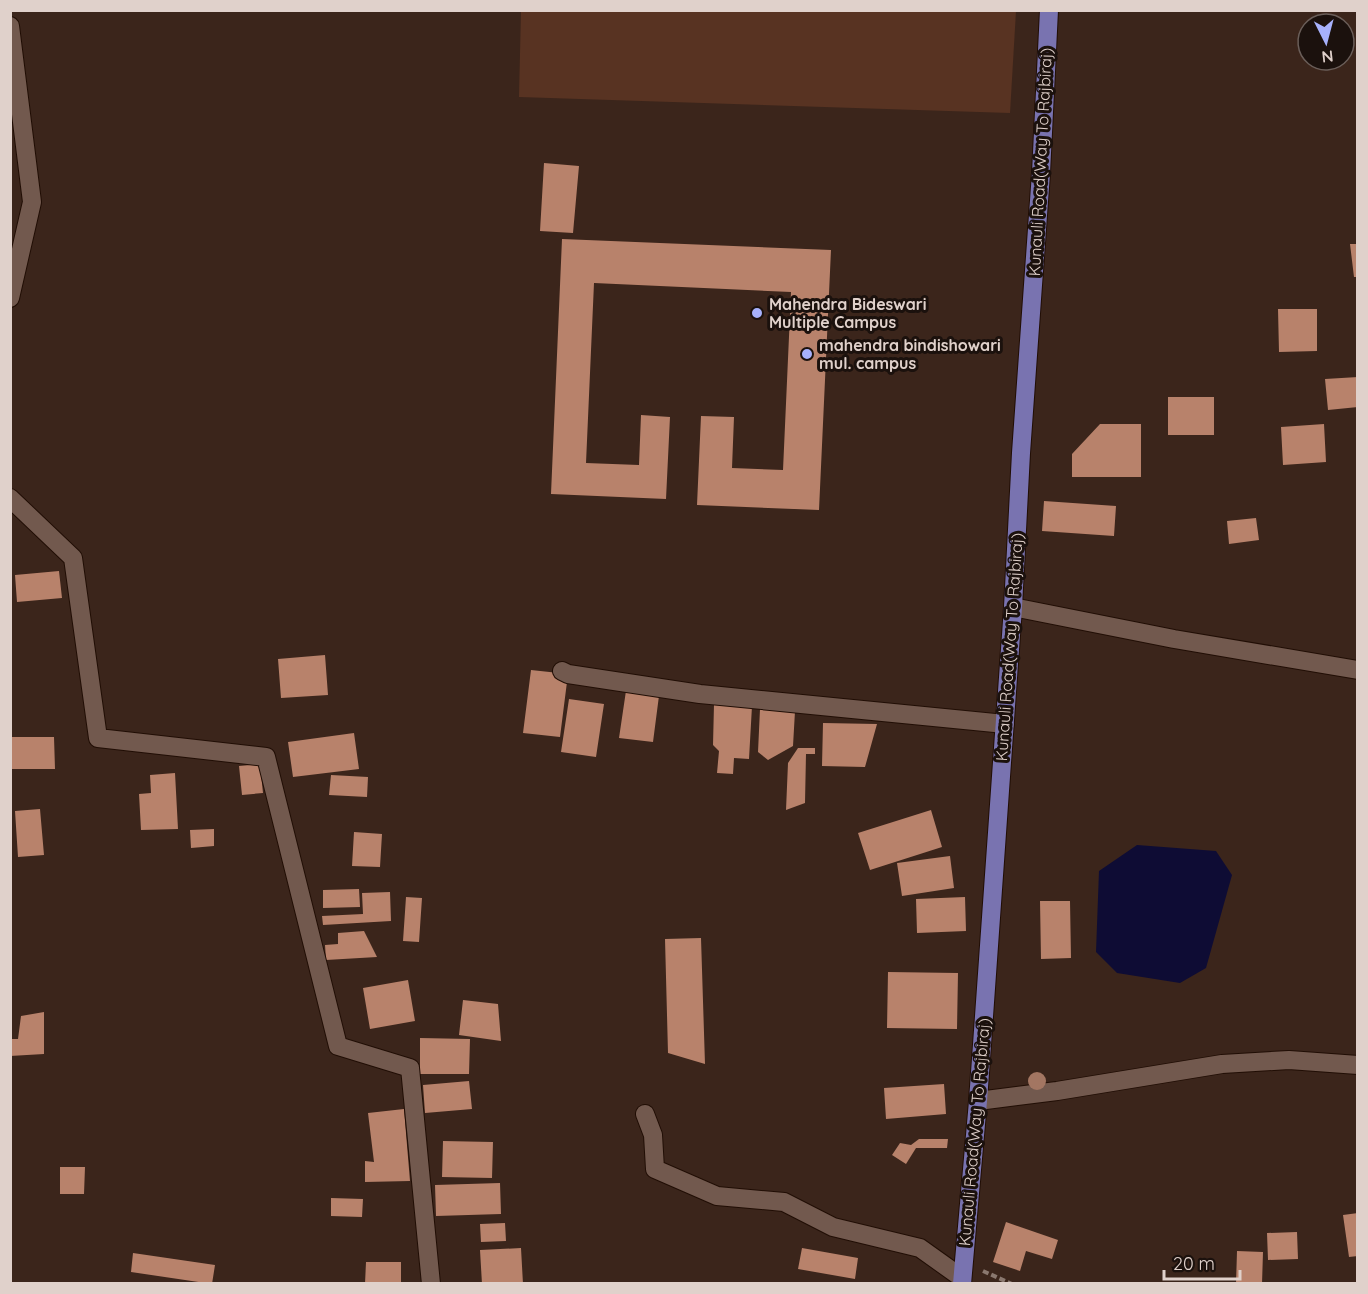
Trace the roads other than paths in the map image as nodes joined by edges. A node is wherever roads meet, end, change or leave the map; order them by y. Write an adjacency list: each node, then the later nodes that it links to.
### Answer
1 (1049, 10): 5 (main road, Kunauli Road(Way To Rajbiraj))
2 (10, 26): 3 (street)
3 (10, 298)
4 (10, 498): 13 (street)
5 (1013, 607): 6 (street); 8 (main road, Kunauli Road(Way To Rajbiraj))
6 (1358, 670)
7 (562, 672): 8 (street)
8 (1005, 724): 10 (main road, Kunauli Road(Way To Rajbiraj))
9 (1358, 1065): 10 (street)
10 (978, 1101): 12 (main road, Kunauli Road(Way To Rajbiraj))
11 (645, 1114): 12 (street)
12 (962, 1274)
13 (431, 1284)

